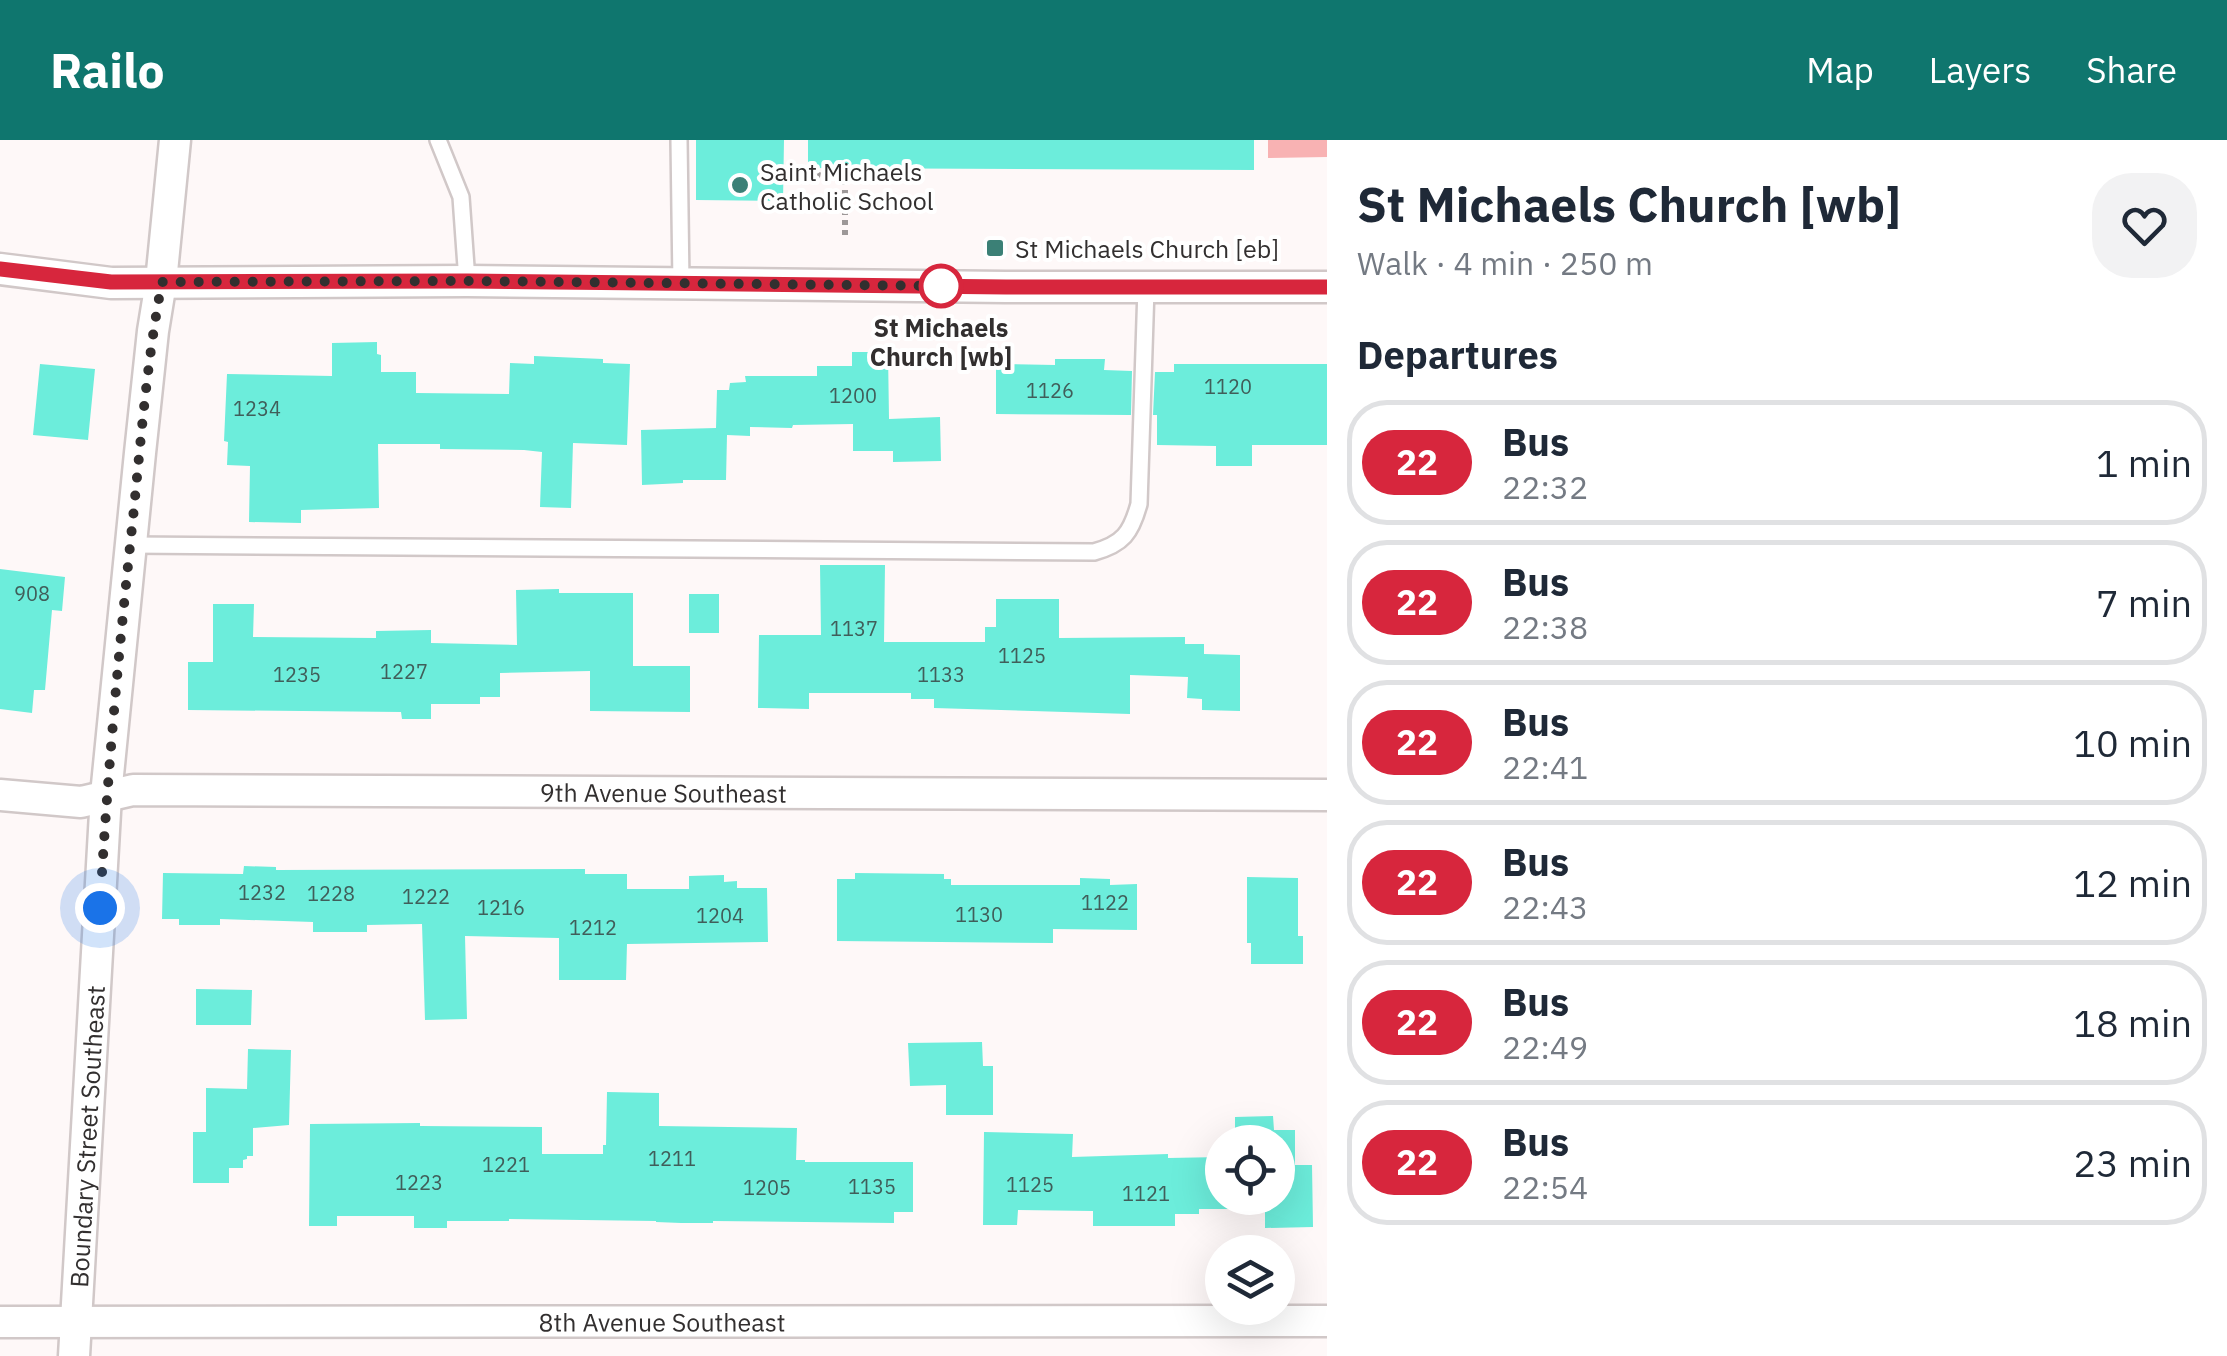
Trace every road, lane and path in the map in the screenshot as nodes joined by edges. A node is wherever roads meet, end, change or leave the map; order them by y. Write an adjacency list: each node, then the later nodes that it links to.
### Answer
1 (175, 140): 8 (street, Boundary Street Southeast)
2 (438, 140): 7 (lane)
3 (679, 140): 9 (lane)
4 (786, 169): 5 (path)
5 (845, 238)
6 (0, 269): 8 (street)
7 (467, 281): 8 (street); 9 (street)
8 (162, 282): 12 (street, Boundary Street Southeast)
9 (681, 283): 11 (street)
10 (1327, 287): 11 (street)
11 (1146, 288): 12 (lane)
12 (130, 545): 15 (street, Boundary Street Southeast)
13 (1327, 794): 15 (street, 9th Avenue Southeast)
14 (0, 795): 15 (street, 9th Avenue Southeast)
15 (106, 795): 18 (street, Boundary Street Southeast)
16 (1327, 1321): 18 (street, 8th Avenue Southeast)
17 (0, 1322): 18 (street, 8th Avenue Southeast)
18 (76, 1324): 19 (street, Boundary Street Southeast)
19 (74, 1356)

